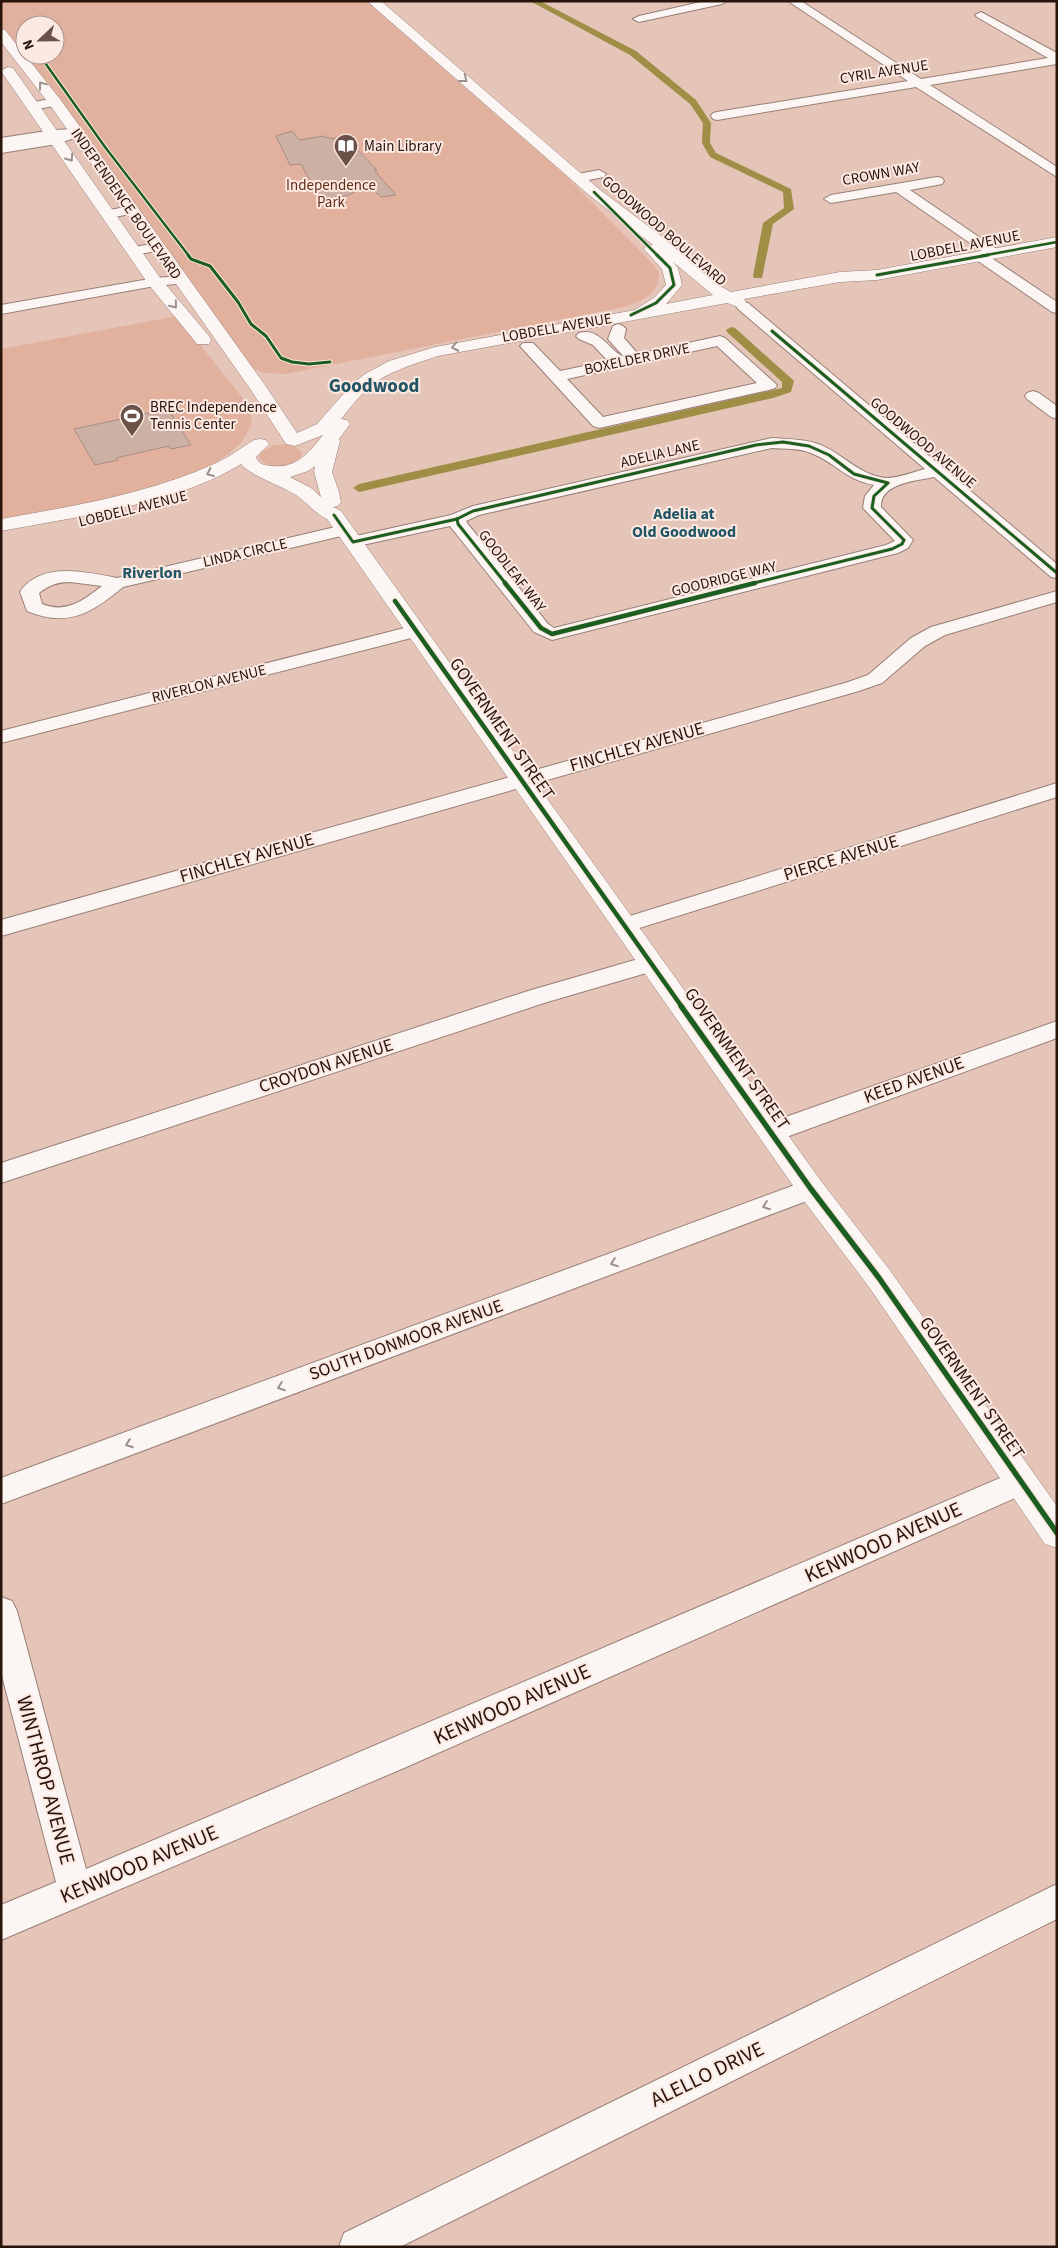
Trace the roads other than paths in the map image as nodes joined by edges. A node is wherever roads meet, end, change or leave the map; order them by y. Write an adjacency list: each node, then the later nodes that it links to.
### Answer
1 (374, 1): 7 (main road, GOODWOOD BOULEVARD)
2 (722, 1): 5 (street)
3 (793, 1): 12 (street)
4 (980, 15): 8 (street)
5 (638, 19)
6 (1, 33): 14 (main road, INDEPENDENCE BOULEVARD, one-way to 6)
7 (412, 34): 10 (main road); 13 (main road, GOODWOOD BOULEVARD, one-way to 13)
8 (1051, 51): 9 (street)
9 (1057, 59): 12 (street, CYRIL AVENUE)
10 (460, 61)
11 (1, 62): 16 (main road, INDEPENDENCE BOULEVARD)
12 (917, 82): 17 (street, CYRIL AVENUE); 23 (street)
13 (484, 95): 15 (main road); 24 (main road, GOODWOOD BOULEVARD)
14 (55, 102): 16 (street); 18 (main road, INDEPENDENCE BOULEVARD)
15 (514, 104)
16 (33, 106): 19 (main road, INDEPENDENCE BOULEVARD)
17 (717, 116)
18 (76, 133): 19 (street); 30 (main road, INDEPENDENCE BOULEVARD)
19 (55, 137): 20 (street); 21 (street); 31 (main road, INDEPENDENCE BOULEVARD, one-way to 31)
20 (1, 142)
21 (1, 149)
22 (586, 163): 25 (main road, GOODWOOD BOULEVARD)
23 (1057, 173)
24 (578, 178): 25 (street); 28 (main road, GOODWOOD BOULEVARD)
25 (604, 178)
26 (937, 181): 27 (street, CROWN WAY)
27 (899, 188): 29 (street, CROWN WAY); 38 (street)
28 (594, 192): 33 (main road, GOODWOOD BOULEVARD); 44 (main road)
29 (831, 199)
30 (131, 210): 31 (street); 35 (main road, INDEPENDENCE BOULEVARD)
31 (109, 214): 36 (main road, INDEPENDENCE BOULEVARD)
32 (649, 216): 37 (main road, GOODWOOD BOULEVARD)
33 (655, 238): 37 (main road); 41 (main road, GOODWOOD BOULEVARD)
34 (1057, 242): 38 (main road, LOBDELL AVENUE)
35 (157, 247): 36 (street); 39 (main road, INDEPENDENCE BOULEVARD)
36 (134, 251): 40 (main road, INDEPENDENCE BOULEVARD)
37 (693, 254): 41 (main road, GOODWOOD BOULEVARD)
38 (987, 254): 41 (main road, LOBDELL AVENUE); 42 (street)
39 (181, 280): 40 (street); 57 (main road, INDEPENDENCE BOULEVARD)
40 (156, 282): 43 (street); 49 (main road, INDEPENDENCE BOULEVARD, one-way to 49)
41 (738, 302): 44 (main road, LOBDELL AVENUE); 45 (main road, LOBDELL AVENUE); 66 (street, GOODWOOD AVENUE)
42 (1057, 309)
43 (1, 310)
44 (631, 315): 48 (main road, LOBDELL AVENUE)
45 (618, 329): 46 (main road, LOBDELL AVENUE); 50 (street)
46 (584, 336): 47 (main road, LOBDELL AVENUE); 51 (street)
47 (528, 346): 48 (main road, LOBDELL AVENUE); 53 (street)
48 (481, 348): 54 (main road, LOBDELL AVENUE, one-way to 54); 55 (main road, LOBDELL AVENUE)
49 (214, 354)
50 (635, 360): 51 (street, BOXELDER DRIVE); 53 (street, BOXELDER DRIVE)
51 (619, 363): 53 (street, BOXELDER DRIVE)
52 (228, 372): 57 (main road)
53 (555, 377)
54 (371, 378): 55 (main road); 58 (main road, LOBDELL AVENUE)
55 (389, 385): 61 (main road, LOBDELL AVENUE)
56 (1033, 396): 59 (street)
57 (258, 398): 58 (main road); 60 (main road); 62 (main road)
58 (344, 404): 62 (main road, LOBDELL AVENUE)
59 (1057, 414)
60 (258, 434): 62 (main road, LOBDELL AVENUE); 64 (main road, LOBDELL AVENUE); 65 (main road)
61 (331, 437): 63 (main road, LOBDELL AVENUE); 70 (main road)
62 (293, 440): 63 (main road)
63 (310, 462): 65 (main road, LOBDELL AVENUE); 70 (main road, GOVERNMENT STREET)
64 (236, 470): 65 (main road, LOBDELL AVENUE); 67 (main road); 71 (main road, LOBDELL AVENUE, one-way to 71); 72 (main road, LOBDELL AVENUE)
65 (265, 471): 67 (main road, GOVERNMENT STREET)
66 (937, 471): 68 (street); 73 (street, GOODWOOD AVENUE)
67 (285, 481): 70 (main road, GOVERNMENT STREET)
68 (888, 483): 69 (street, ADELIA LANE); 77 (street, GOODRIDGE WAY)
69 (457, 518): 70 (street, ADELIA LANE); 77 (street, GOODLEAF WAY)
70 (341, 522): 74 (street, LINDA CIRCLE); 76 (main road, GOVERNMENT STREET)
71 (1, 525)
72 (1, 539)
73 (1057, 573)
74 (116, 583)
75 (1057, 596): 79 (street, FINCHLEY AVENUE)
76 (416, 631): 78 (street, RIVERLON AVENUE); 79 (main road, GOVERNMENT STREET)
77 (552, 634)
78 (1, 737)
79 (522, 779): 81 (main road, GOVERNMENT STREET); 82 (street, FINCHLEY AVENUE)
80 (1057, 790): 81 (street, PIERCE AVENUE)
81 (625, 925): 83 (main road, GOVERNMENT STREET)
82 (1, 928)
83 (652, 963): 85 (main road, GOVERNMENT STREET); 86 (street, CROYDON AVENUE)
84 (1057, 1029): 85 (street, KEED AVENUE)
85 (772, 1132): 87 (main road, GOVERNMENT STREET)
86 (1, 1172)
87 (811, 1189): 88 (main road, GOVERNMENT STREET); 89 (street, SOUTH DONMOOR AVENUE, one-way to 89)
88 (1020, 1482): 90 (main road, GOVERNMENT STREET); 92 (street, KENWOOD AVENUE)
89 (1, 1491)
90 (1057, 1533)
91 (1, 1611): 92 (street, WINTHROP AVENUE)
92 (75, 1891): 94 (street, KENWOOD AVENUE)
93 (1057, 1901): 95 (street, ALELLO DRIVE)
94 (1, 1923)
95 (358, 2247)

